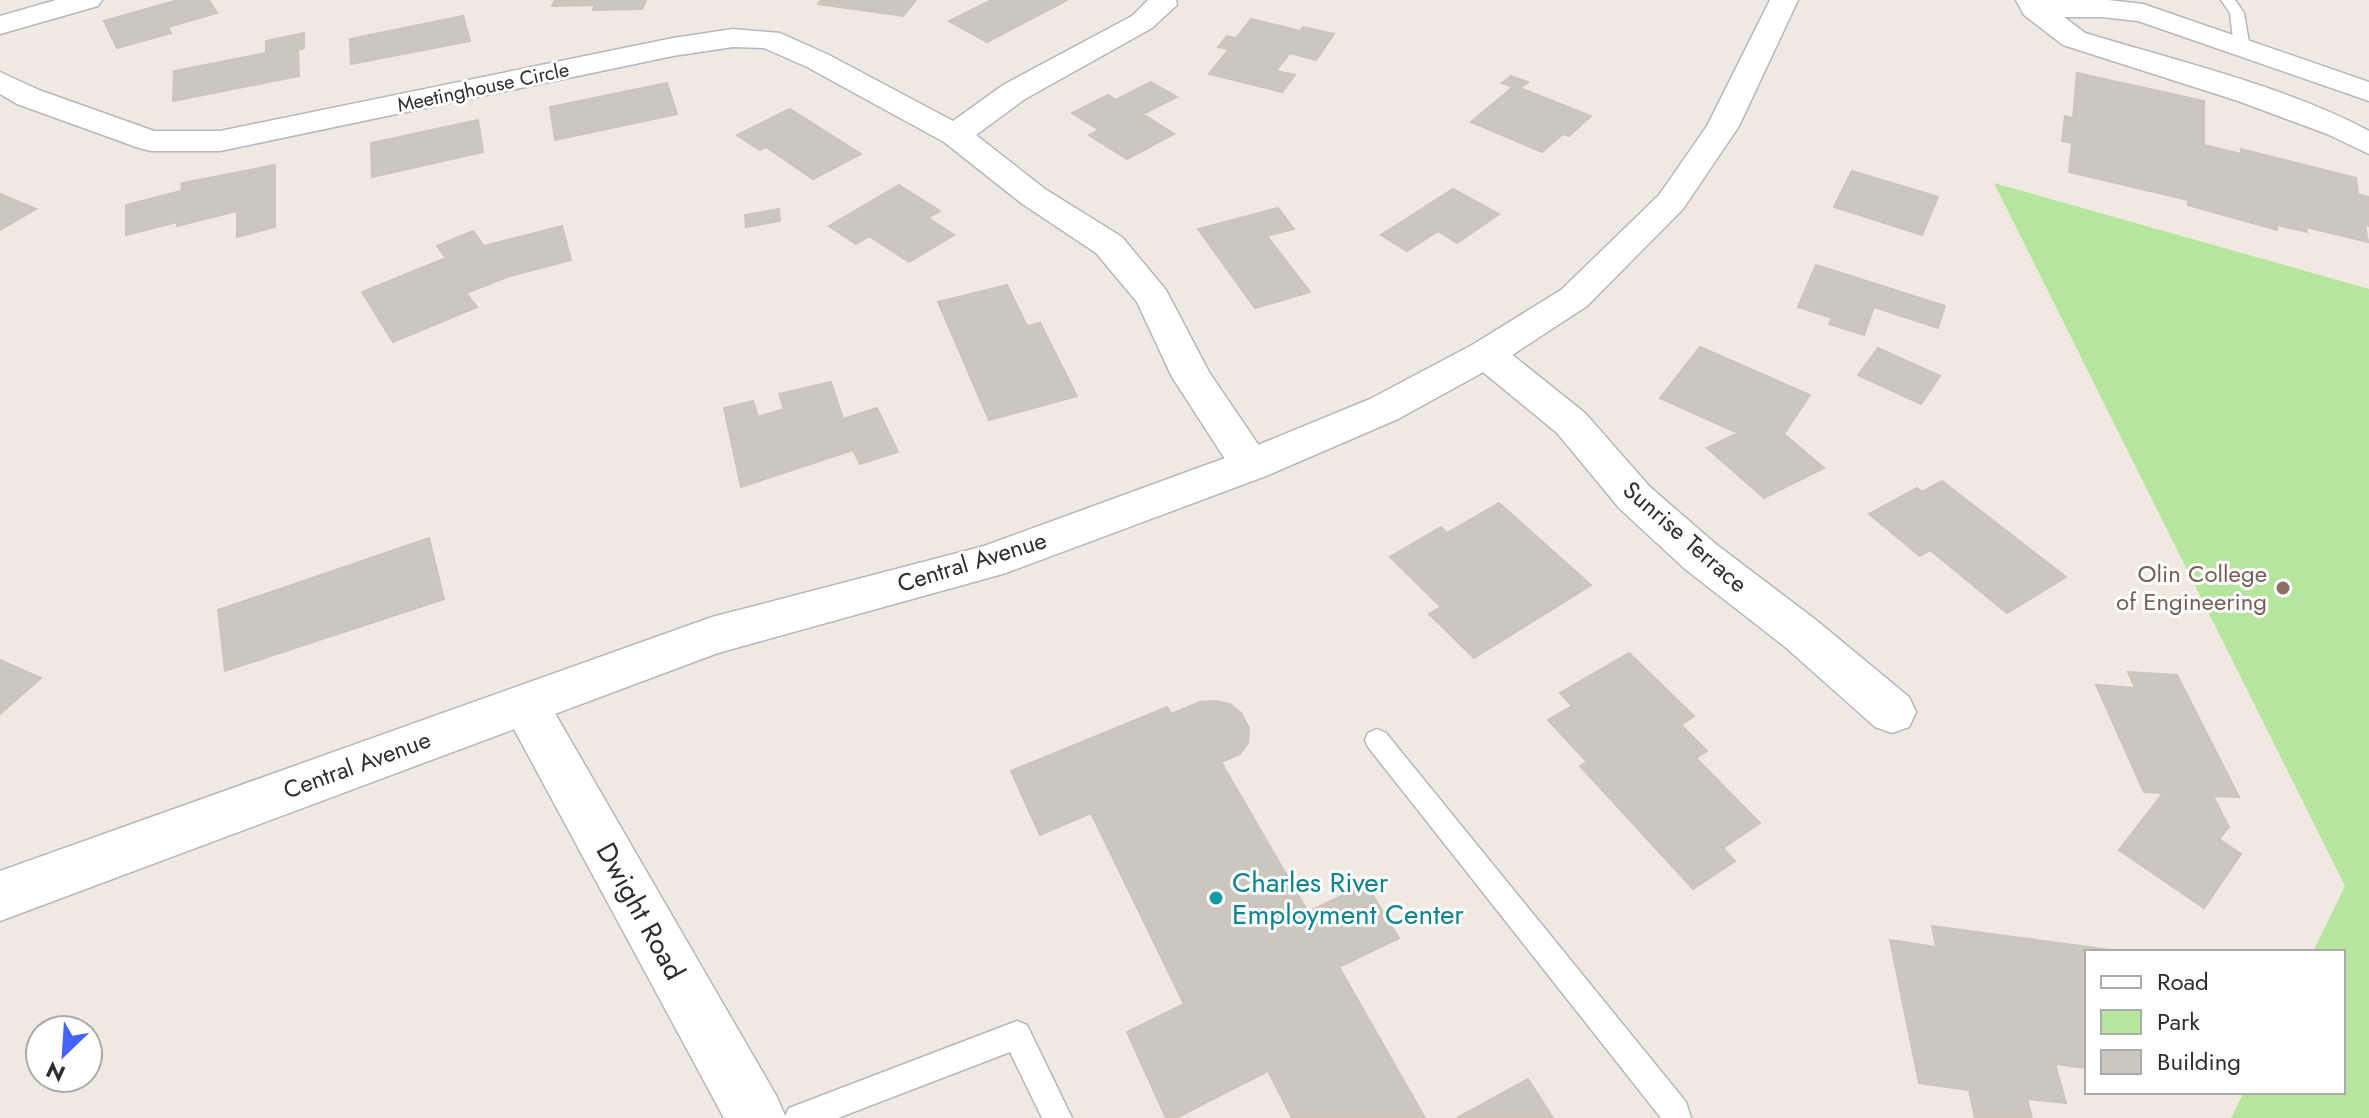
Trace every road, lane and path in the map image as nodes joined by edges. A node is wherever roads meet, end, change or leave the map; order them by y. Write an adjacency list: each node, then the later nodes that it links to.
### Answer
1 (88, 0): 7 (street)
2 (1162, 0): 11 (street)
3 (1784, 0): 13 (street, Central Avenue)
4 (2228, 0): 8 (lane)
5 (2032, 5): 6 (street); 12 (street)
6 (2119, 5): 8 (street)
7 (0, 25)
8 (2242, 48): 10 (street)
9 (0, 81): 11 (street, Meetinghouse Circle)
10 (2369, 92)
11 (955, 135): 14 (street, Meetinghouse Circle)
12 (2369, 144)
13 (1486, 354): 14 (street, Central Avenue); 16 (street, Sunrise Terrace)
14 (1251, 465): 15 (street, Central Avenue)
15 (525, 705): 18 (street, Central Avenue); 19 (street, Dwight Road)
16 (1892, 712)
17 (1377, 740): 22 (lane)
18 (0, 896)
19 (756, 1118)
20 (799, 1118): 21 (lane)
21 (1057, 1118)
22 (1676, 1118)

